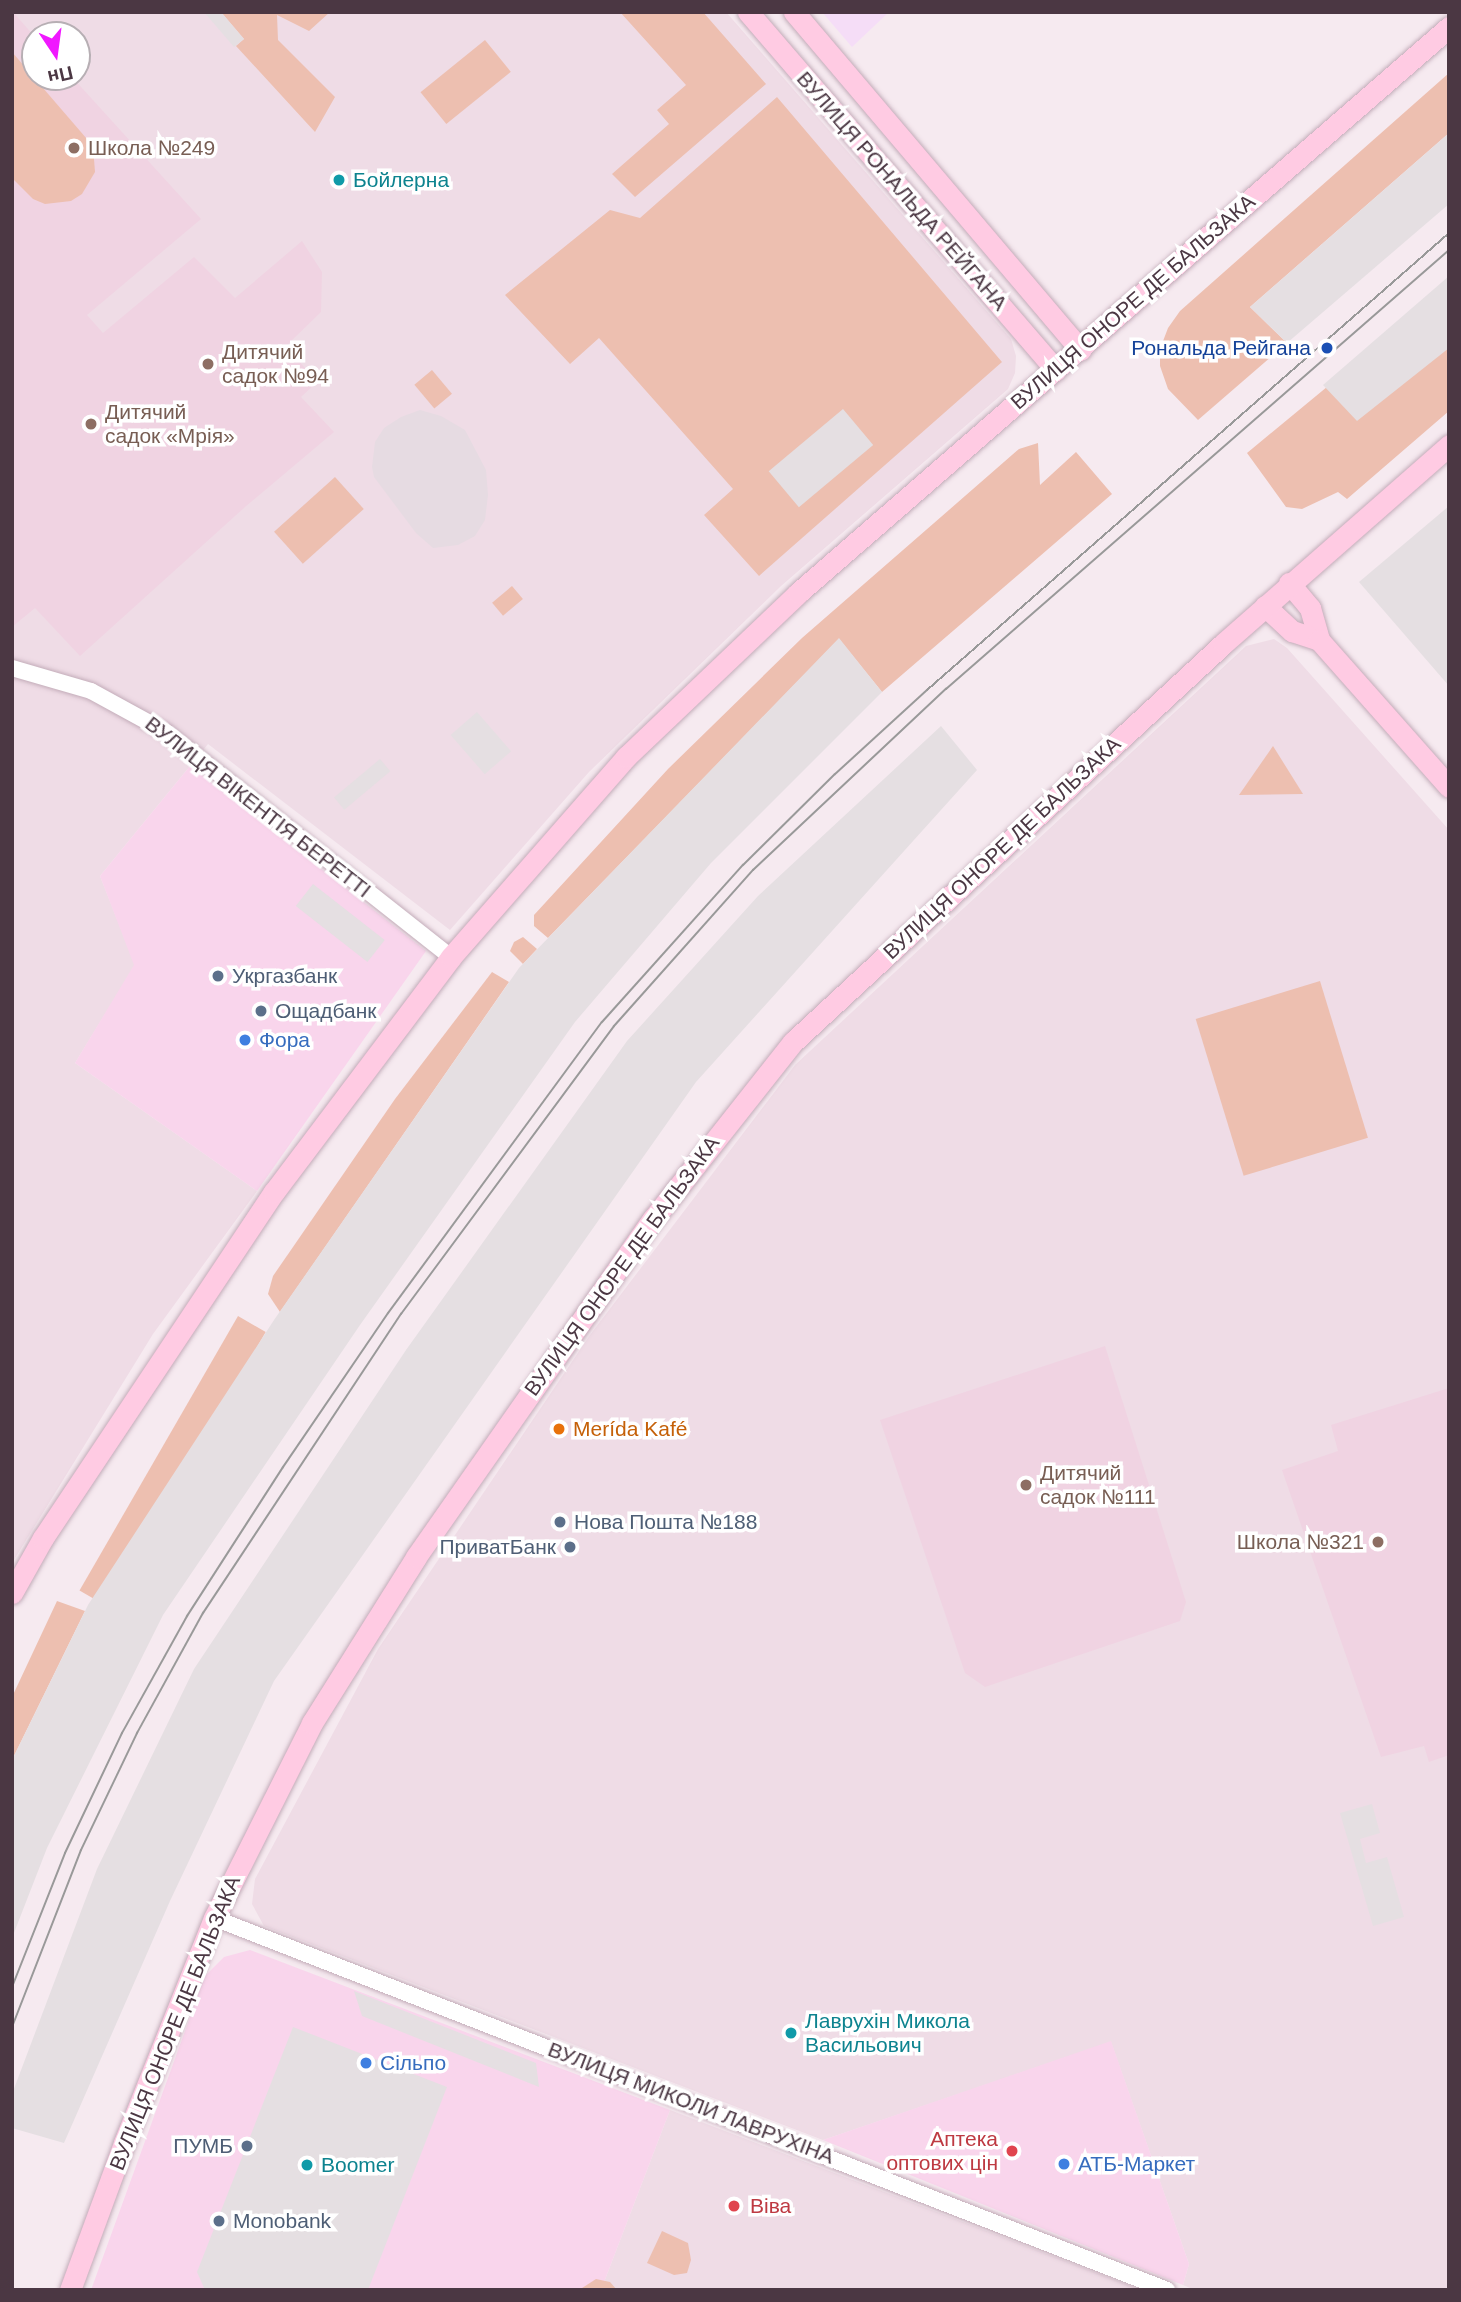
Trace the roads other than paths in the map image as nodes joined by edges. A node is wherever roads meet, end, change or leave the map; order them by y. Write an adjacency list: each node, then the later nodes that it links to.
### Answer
1 (748, 12): 5 (street, ВУЛИЦЯ РОНАЛЬДА РЕЙГАНА)
2 (794, 12): 4 (street, ВУЛИЦЯ РОНАЛЬДА РЕЙГАНА)
3 (1449, 27): 4 (street, ВУЛИЦЯ ОНОРЕ ДЕ БАЛЬЗАКА)
4 (1081, 350): 5 (street, ВУЛИЦЯ ОНОРЕ ДЕ БАЛЬЗАКА)
5 (1056, 370): 12 (street, ВУЛИЦЯ ОНОРЕ ДЕ БАЛЬЗАКА)
6 (1449, 445): 7 (street, ВУЛИЦЯ ОНОРЕ ДЕ БАЛЬЗАКА)
7 (1289, 583): 8 (street, ВУЛИЦЯ ОНОРЕ ДЕ БАЛЬЗАКА); 9 (street)
8 (1265, 606): 9 (street); 14 (street, ВУЛИЦЯ ОНОРЕ ДЕ БАЛЬЗАКА)
9 (1319, 640): 11 (street)
10 (12, 668): 12 (street, ВУЛИЦЯ ВІКЕНТІЯ БЕРЕТТІ)
11 (1449, 787)
12 (450, 957): 13 (street, ВУЛИЦЯ ОНОРЕ ДЕ БАЛЬЗАКА)
13 (12, 1593)
14 (214, 1919): 15 (street, ВУЛИЦЯ ОНОРЕ ДЕ БАЛЬЗАКА); 16 (street, ВУЛИЦЯ МИКОЛИ ЛАВРУХІНА)
15 (70, 2290)
16 (1167, 2290)

